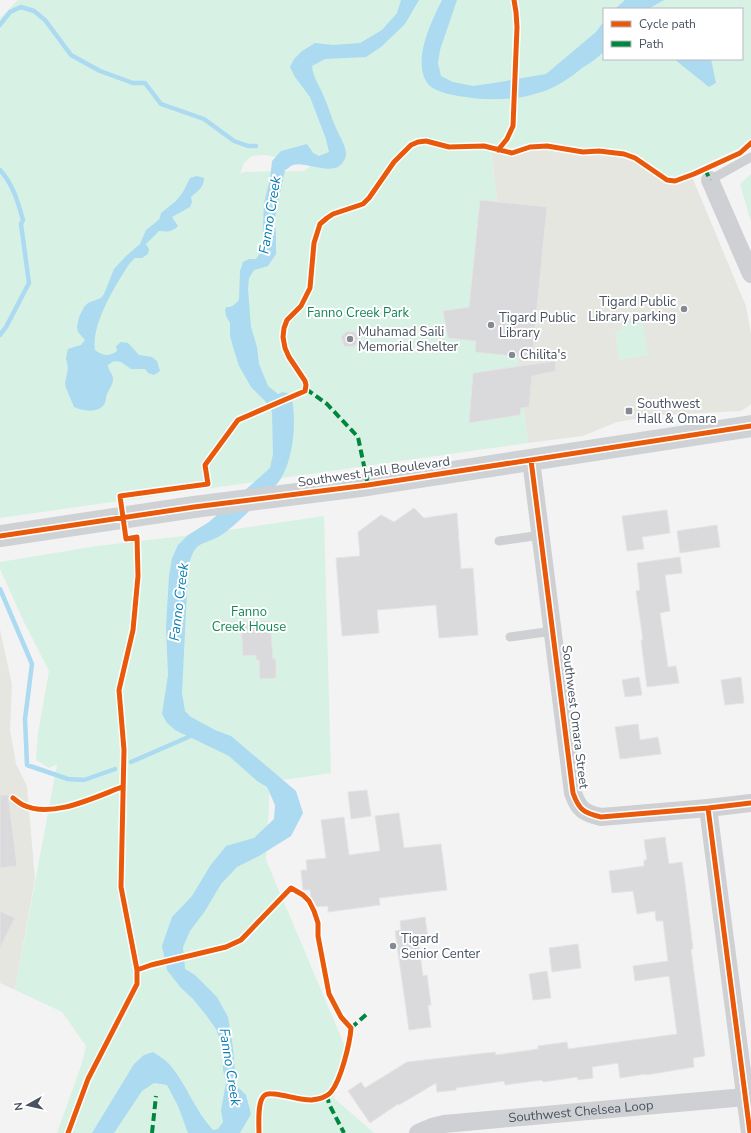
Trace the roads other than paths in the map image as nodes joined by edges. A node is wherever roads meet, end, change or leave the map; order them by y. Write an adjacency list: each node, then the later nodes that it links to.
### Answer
1 (751, 157): 2 (lane)
2 (710, 180): 3 (street)
3 (751, 274)
4 (751, 426): 5 (main road, Southwest Hall Boulevard)
5 (531, 460): 6 (street, Southwest Omara Street); 7 (main road, Southwest Hall Boulevard)
6 (541, 535): 8 (lane); 9 (street, Southwest Omara Street)
7 (0, 536)
8 (499, 541)
9 (553, 631): 10 (lane); 12 (street, Southwest Omara Street)
10 (510, 637)
11 (751, 803): 12 (street, Southwest Omara Street)
12 (708, 808): 13 (street)
13 (745, 1097): 14 (street, Southwest Chelsea Loop); 15 (street)
14 (418, 1133)
15 (750, 1133)

